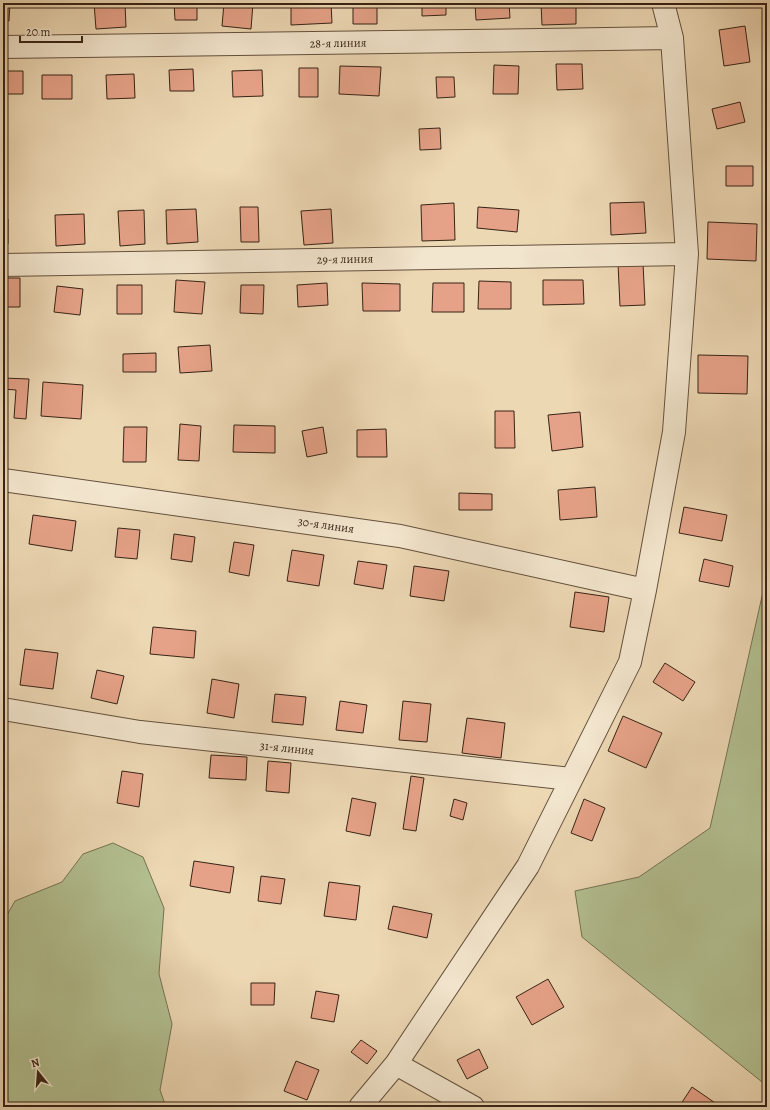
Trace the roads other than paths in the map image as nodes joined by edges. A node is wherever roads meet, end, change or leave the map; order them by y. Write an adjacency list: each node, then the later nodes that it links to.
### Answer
1 (663, 3): 2 (street)
2 (672, 38): 3 (street, 28-я линия); 4 (street)
3 (3, 47)
4 (687, 254): 5 (street, 29-я линия); 7 (street)
5 (3, 265)
6 (3, 480): 7 (street, 30-я линия)
7 (645, 590): 9 (street)
8 (3, 709): 9 (street, 31-я линия)
9 (571, 779): 10 (street)
10 (396, 1064): 11 (street); 12 (street)
11 (360, 1107)
12 (473, 1107)

